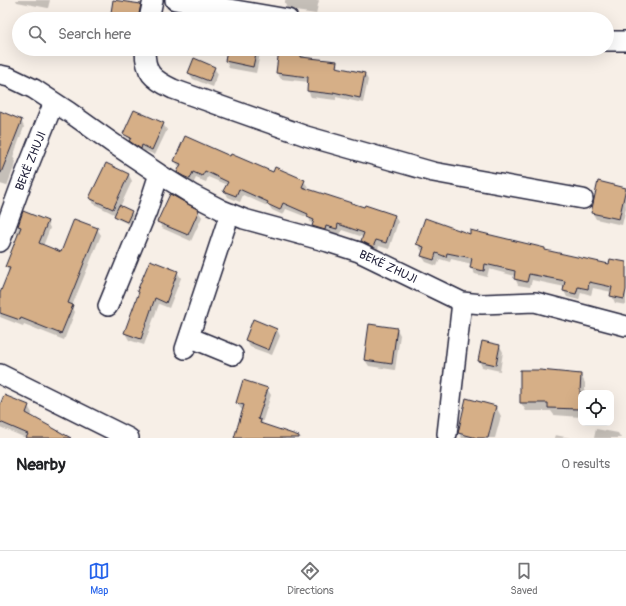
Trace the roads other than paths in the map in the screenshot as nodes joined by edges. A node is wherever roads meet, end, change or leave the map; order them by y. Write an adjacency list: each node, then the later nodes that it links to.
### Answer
1 (153, 0): 3 (street)
2 (176, 0): 4 (street)
3 (150, 12)
4 (247, 12)
5 (614, 41): 6 (street)
6 (626, 41)
7 (145, 56): 11 (street)
8 (0, 75): 9 (street, BEKË ZHUJI)
9 (54, 102): 10 (street, BEKË ZHUJI); 13 (street, BEKË ZHUJI)
10 (159, 174): 12 (street, BEKË ZHUJI); 15 (street)
11 (583, 199)
12 (230, 213): 14 (street, BEKË ZHUJI); 17 (street)
13 (0, 242)
14 (462, 302): 16 (street, BEKË ZHUJI); 19 (street)
15 (108, 306)
16 (626, 326)
17 (233, 355)
18 (0, 374): 20 (street)
19 (447, 434)
20 (129, 438)

